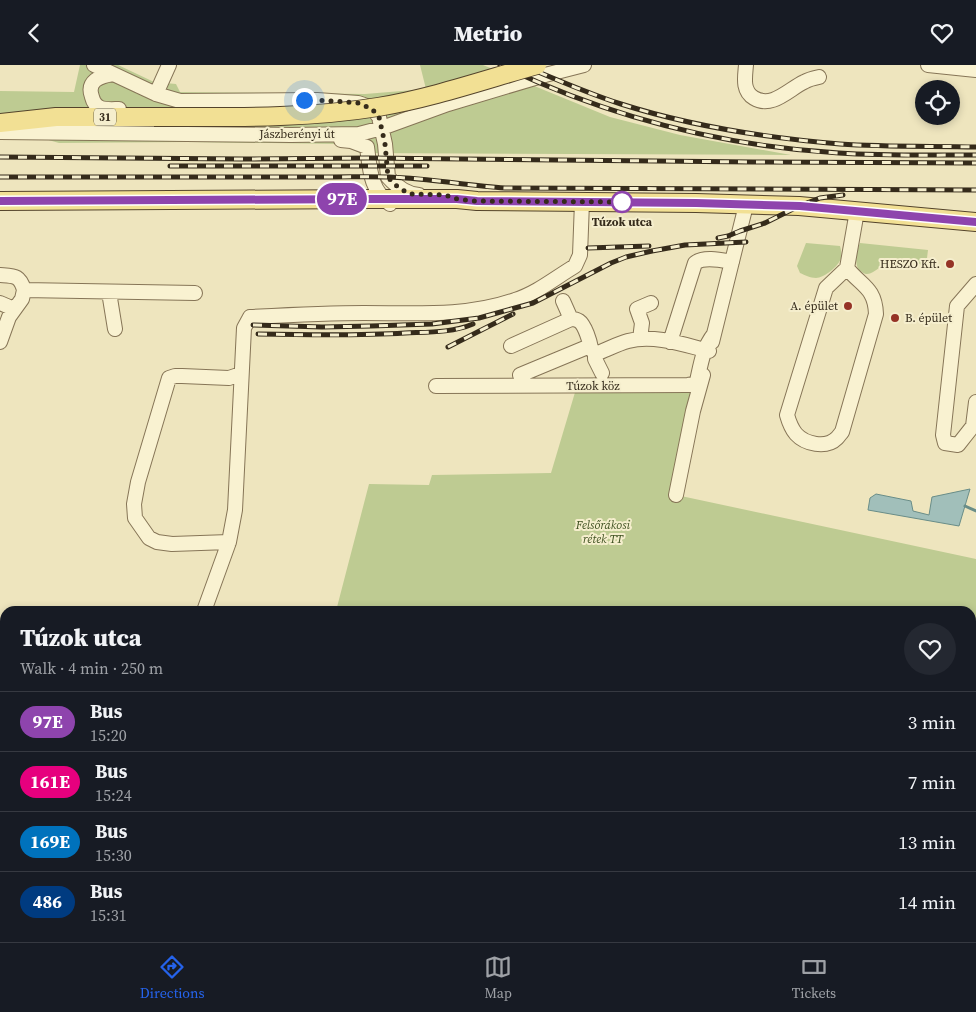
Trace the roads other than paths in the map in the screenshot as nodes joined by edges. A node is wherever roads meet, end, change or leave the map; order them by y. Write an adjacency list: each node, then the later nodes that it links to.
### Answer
1 (88, 65): 11 (street, Jászberényi út)
2 (94, 65): 9 (street)
3 (169, 65): 12 (street)
4 (536, 65): 17 (main road, Jászberényi út / 31, bridge)
5 (584, 65): 15 (street)
6 (746, 65): 10 (street)
7 (928, 65): 8 (street)
8 (976, 70)
9 (113, 74): 11 (street); 12 (street)
10 (819, 77)
11 (92, 84): 17 (street, Jászberényi út)
12 (156, 94): 13 (street)
13 (334, 101): 18 (street); 21 (street)
14 (0, 111): 16 (main road, Jászberényi út / 31)
15 (419, 115): 18 (street, Jászberényi út); 23 (street)
16 (56, 117): 17 (main road, Jászberényi út / 31); 19 (main road, Jászberényi út / 31)
17 (154, 117)
18 (380, 122): 21 (street, Jászberényi út); 23 (street)
19 (0, 123)
20 (0, 132): 22 (street, Jászberényi út)
21 (365, 133): 22 (street, Jászberényi út); 24 (street)
22 (291, 135): 24 (street)
23 (385, 144): 26 (street)
24 (367, 147): 25 (street)
25 (371, 176): 27 (street); 32 (street)
26 (388, 177): 29 (street); 32 (street)
27 (338, 199): 28 (main road); 32 (main road)
28 (241, 200): 30 (main road); 32 (main road)
29 (464, 200): 31 (main road); 32 (main road)
30 (0, 201)
31 (582, 202): 33 (main road); 56 (street)
32 (389, 203)
33 (746, 205): 34 (main road); 36 (street)
34 (856, 211): 35 (main road); 37 (street)
35 (976, 222)
36 (732, 262): 51 (street); 53 (street)
37 (847, 268): 37 (street)
38 (0, 275): 40 (street)
39 (976, 285): 59 (street)
40 (24, 290): 41 (street); 46 (street)
41 (109, 292): 42 (street); 48 (street)
42 (195, 293)
43 (563, 301): 47 (street)
44 (0, 303): 46 (street)
45 (651, 303): 49 (street)
46 (14, 309): 50 (street)
47 (571, 319): 52 (street); 54 (street)
48 (115, 329)
49 (640, 339): 51 (street); 54 (street)
50 (0, 342)
51 (670, 342): 53 (street)
52 (511, 347)
53 (707, 350): 58 (street, Túzok köz); 60 (street)
54 (593, 351): 55 (street); 57 (street)
55 (602, 373)
56 (241, 374): 61 (street); 61 (street)
57 (520, 375)
58 (436, 386)
59 (976, 401)
60 (676, 495)
61 (229, 542): 62 (street)
62 (206, 606)

